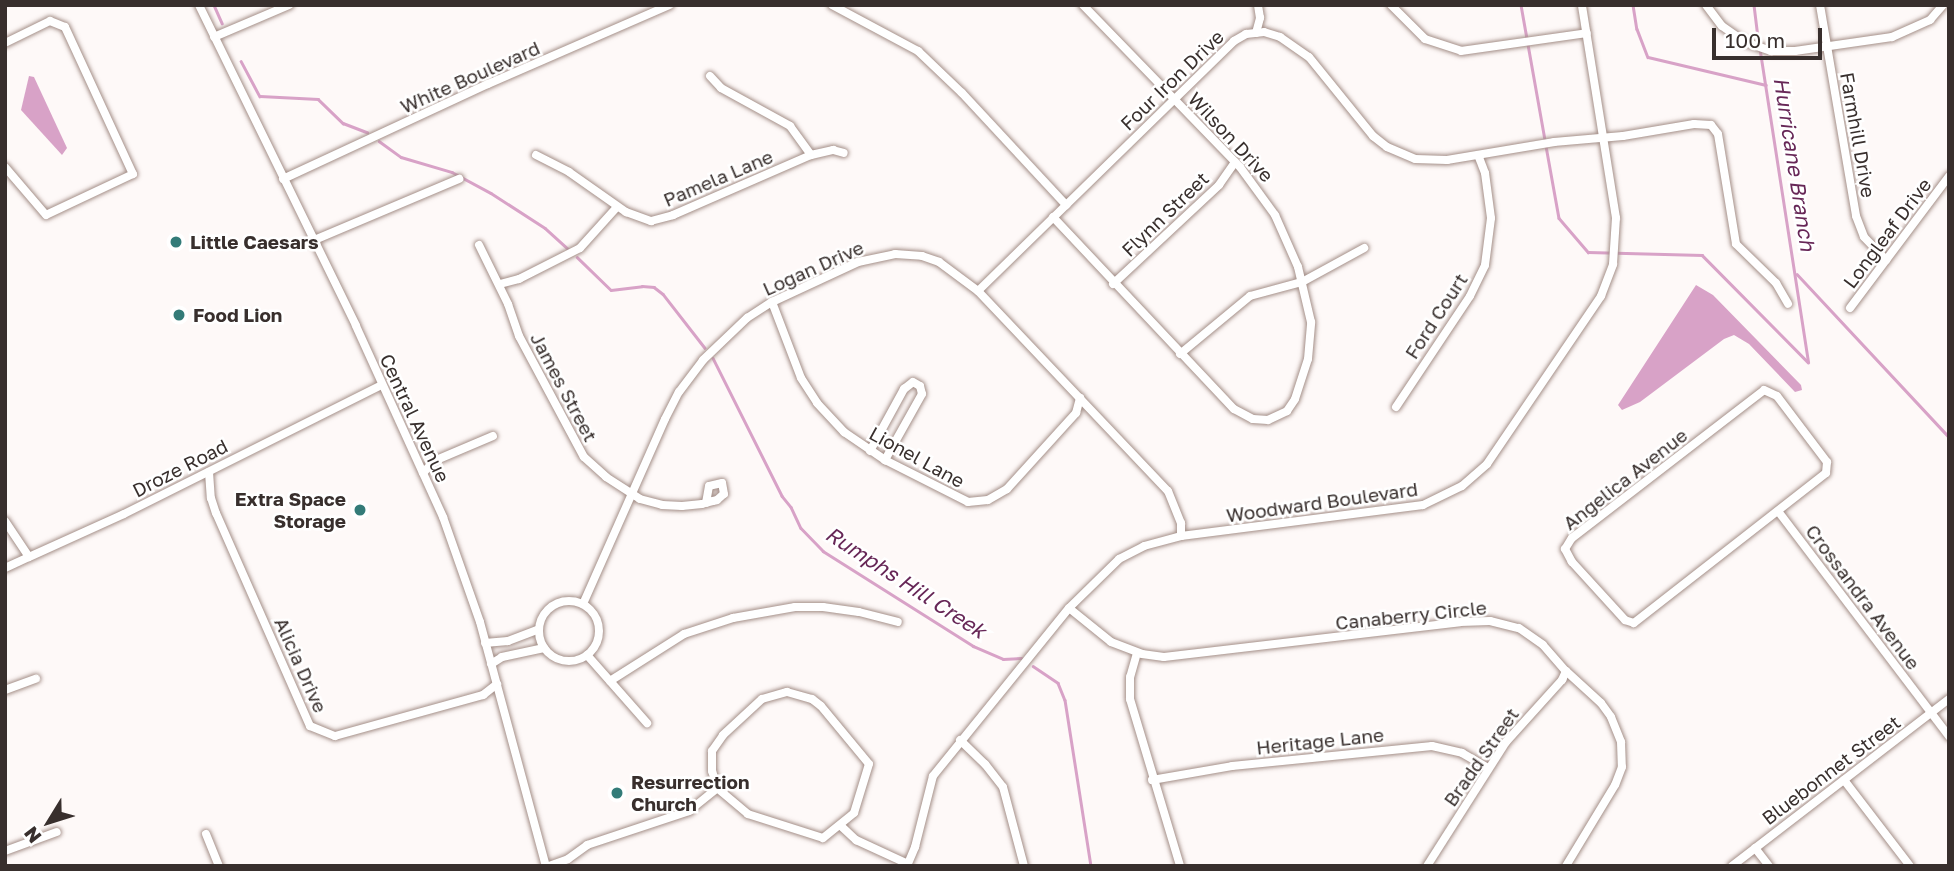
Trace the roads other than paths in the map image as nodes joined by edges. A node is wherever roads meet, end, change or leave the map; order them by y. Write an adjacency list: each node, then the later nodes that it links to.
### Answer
1 (199, 5): 14 (street, Central Avenue)
2 (289, 5): 14 (street)
3 (670, 5): 27 (street, White Boulevard)
4 (832, 5): 29 (street)
5 (1083, 5): 18 (street, Wilson Drive)
6 (1258, 5): 12 (street)
7 (1391, 5): 13 (street)
8 (1583, 5): 13 (street, Woodward Boulevard)
9 (1706, 5): 16 (street)
10 (1820, 5): 16 (street, Farmhill Drive)
11 (1943, 5): 16 (street)
12 (1256, 33): 18 (street, Four Iron Drive); 23 (street, Four Iron Drive)
13 (1587, 33): 19 (street, Woodward Boulevard)
14 (215, 37): 27 (street, Central Avenue)
15 (5, 43): 25 (street)
16 (1827, 48): 35 (street, Farmhill Drive)
17 (710, 76): 22 (street)
18 (1175, 99): 24 (street, Wilson Drive); 29 (street, Four Iron Drive)
19 (1604, 137): 23 (street, Four Iron Drive); 41 (street, Four Iron Drive); 56 (street, Woodward Boulevard)
20 (844, 153): 22 (street, Pamela Lane)
21 (536, 155): 30 (street, Pamela Lane)
22 (811, 155): 30 (street, Pamela Lane)
23 (1478, 155): 46 (street, Ford Court)
24 (1235, 162): 36 (street, Wilson Drive); 38 (street, Flynn Street)
25 (5, 167)
26 (1949, 176): 35 (street, Longleaf Drive)
27 (283, 178): 32 (street, Central Avenue)
28 (460, 179): 32 (street)
29 (1066, 205): 31 (street, Four Iron Drive)
30 (617, 207): 37 (street)
31 (1053, 217): 38 (street, Wilson Drive); 39 (street, Four Iron Drive)
32 (312, 241): 44 (street, Central Avenue)
33 (479, 245): 37 (street, James Street)
34 (1364, 248): 36 (street)
35 (1886, 260): 42 (street, Longleaf Drive)
36 (1302, 282): 43 (street); 43 (street, Wilson Drive)
37 (500, 284): 52 (street, James Street)
38 (1113, 284): 43 (street, Wilson Drive)
39 (978, 290): 40 (street, Logan Drive); 45 (street, Logan Drive)
40 (772, 302): 48 (street, Lionel Lane); 52 (street, Logan Drive)
41 (1788, 304)
42 (1850, 308)
43 (1180, 354)
44 (382, 385): 50 (street, Droze Road); 51 (street, Central Avenue)
45 (1080, 398): 49 (street, Lionel Lane); 56 (street, Logan Drive)
46 (1396, 407)
47 (493, 436): 51 (street)
48 (870, 451): 49 (street, Lionel Lane); 49 (street)
49 (885, 460)
50 (209, 472): 57 (street, Droze Road); 71 (street, Alicia Drive)
51 (423, 473): 63 (street, Central Avenue)
52 (632, 493): 53 (street, James Street); 59 (street, Logan Drive)
53 (706, 503)
54 (1778, 511): 54 (street, Angelica Avenue); 74 (street, Crossandra Avenue)
55 (5, 521): 57 (street)
56 (1181, 536): 60 (street, Woodward Boulevard)
57 (29, 557): 58 (street, Droze Road)
58 (5, 568)
59 (583, 604): 62 (street); 66 (street)
60 (1069, 608): 65 (street, Canaberry Circle); 77 (street, Woodward Boulevard)
61 (898, 622): 70 (street)
62 (539, 629): 63 (street); 64 (street)
63 (485, 643): 67 (street, Central Avenue)
64 (544, 648): 66 (street); 67 (street)
65 (1137, 653): 68 (street, Canaberry Circle); 79 (street)
66 (587, 656): 70 (street)
67 (491, 664): 71 (street, Central Avenue)
68 (1566, 671): 78 (street, Bradd Street); 93 (street, Canaberry Circle)
69 (36, 679): 72 (street)
70 (610, 681): 75 (street)
71 (497, 684): 89 (street, Central Avenue)
72 (5, 690)
73 (1949, 699): 74 (street, Bluebonnet Street)
74 (1931, 713): 76 (street, Crossandra Avenue); 80 (street, Bluebonnet Street)
75 (647, 723)
76 (1949, 736)
77 (960, 740): 87 (street, Woodward Boulevard); 90 (street)
78 (1488, 768): 79 (street, Heritage Lane); 92 (street, Bradd Street)
79 (1152, 780): 91 (street)
80 (1844, 780): 85 (street, Bluebonnet Street); 96 (street)
81 (717, 788): 82 (street); 82 (street); 89 (street)
82 (841, 827): 87 (street)
83 (57, 832): 86 (street)
84 (206, 834): 88 (street)
85 (1755, 848): 94 (street, Bluebonnet Street); 95 (street)
86 (5, 851)
87 (908, 865)
88 (219, 866)
89 (547, 866)
90 (1024, 866)
91 (1180, 866)
92 (1427, 866)
93 (1566, 866)
94 (1732, 866)
95 (1769, 866)
96 (1910, 866)

